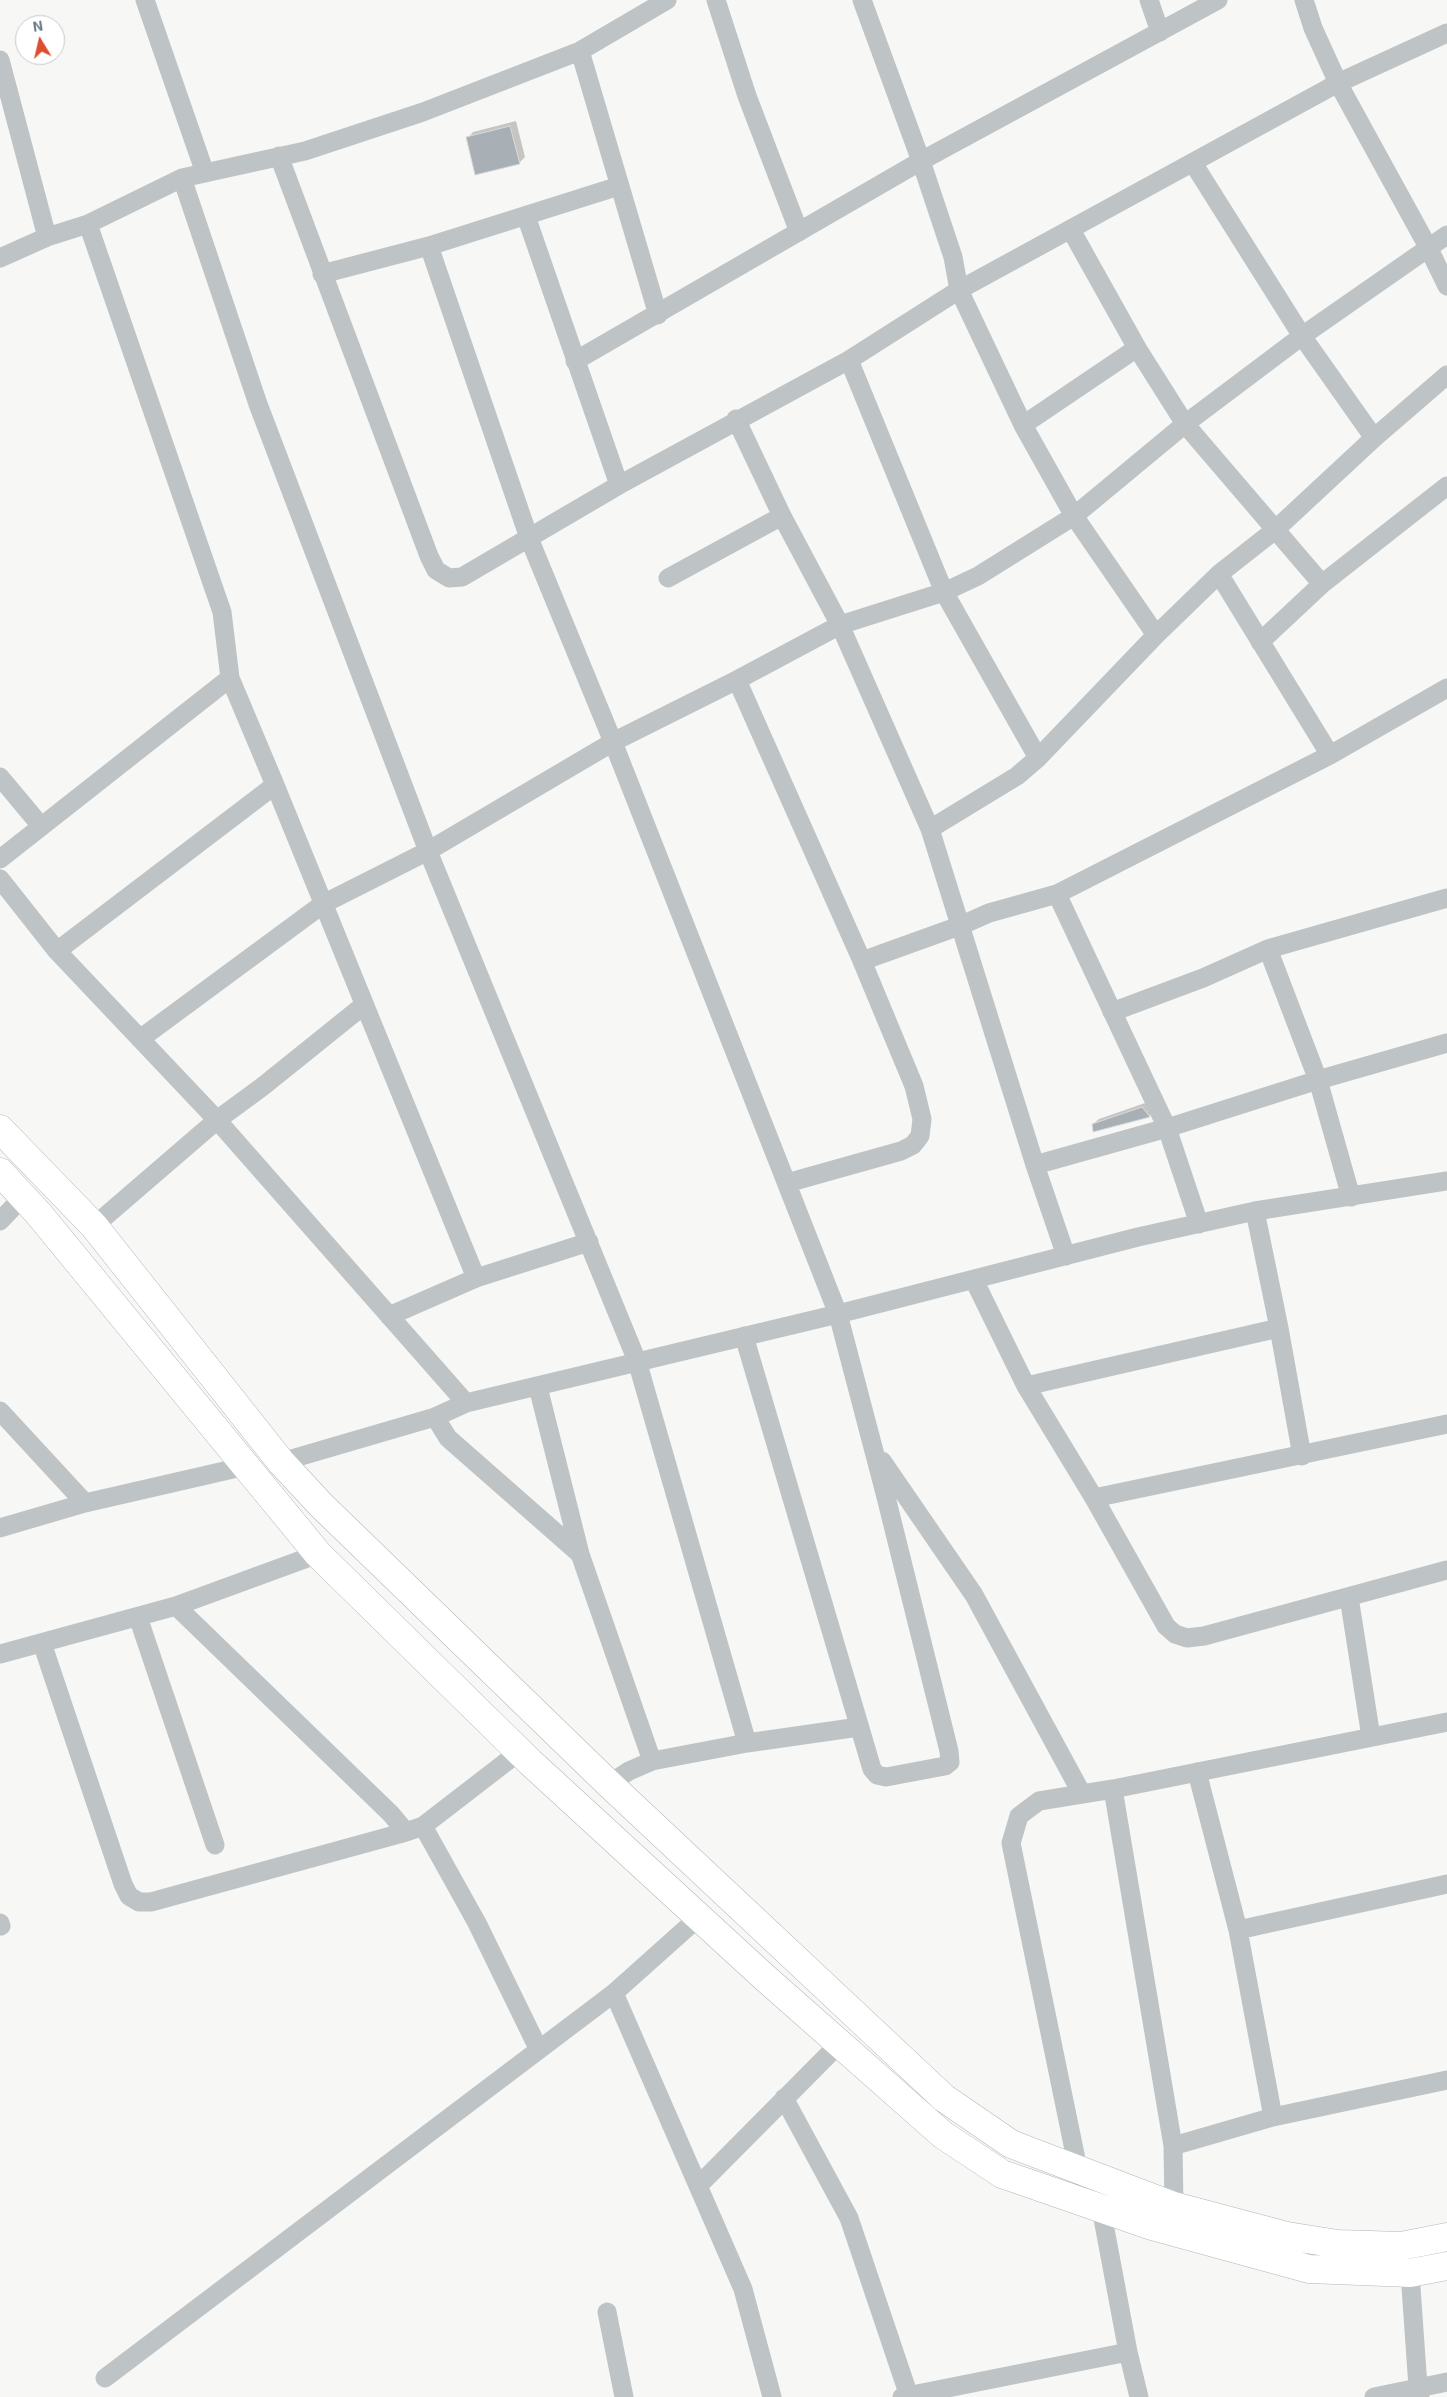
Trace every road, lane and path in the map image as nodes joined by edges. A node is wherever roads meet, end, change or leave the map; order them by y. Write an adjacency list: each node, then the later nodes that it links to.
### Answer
1 (145, 0): 16 (street)
2 (667, 0): 10 (street)
3 (716, 0): 22 (street)
4 (862, 0): 14 (street)
5 (1149, 0): 8 (street)
6 (1218, 0): 8 (street)
7 (1304, 0): 12 (street)
8 (1160, 32): 14 (street)
9 (1447, 34): 12 (street)
10 (580, 51): 13 (street); 18 (street)
11 (0, 60): 24 (street)
12 (1338, 83): 15 (street); 26 (street)
13 (280, 156): 16 (street); 28 (street)
14 (921, 161): 22 (street); 30 (street)
15 (1193, 163): 21 (street); 32 (street)
16 (205, 173): 17 (street)
17 (182, 178): 20 (street); 64 (street)
18 (619, 186): 19 (street); 31 (street)
19 (526, 216): 25 (street); 35 (street)
20 (88, 224): 24 (street); 54 (street)
21 (1071, 230): 30 (street); 33 (street)
22 (799, 232): 31 (street)
23 (1447, 235): 26 (street)
24 (47, 237): 27 (street)
25 (429, 246): 28 (street); 46 (street)
26 (1428, 248): 29 (street); 32 (street)
27 (0, 258)
28 (322, 274): 46 (street)
29 (1447, 286)
30 (959, 290): 34 (street); 39 (street)
31 (658, 315): 35 (street)
32 (1302, 336): 38 (street); 40 (street)
33 (1137, 348): 38 (street); 39 (street)
34 (849, 360): 37 (street); 50 (street)
35 (575, 361): 41 (street)
36 (1447, 375): 40 (street)
37 (736, 419): 41 (street); 43 (street)
38 (1185, 424): 44 (street); 45 (street)
39 (1023, 425): 44 (street)
40 (1374, 438): 45 (street)
41 (619, 485): 46 (street)
42 (1447, 486): 49 (street)
43 (782, 516): 48 (street); 51 (street)
44 (1074, 516): 50 (street); 52 (street)
45 (1275, 530): 47 (street); 49 (street)
46 (529, 538): 57 (street)
47 (1219, 574): 52 (street); 53 (street)
48 (668, 578)
49 (1322, 584): 53 (street)
50 (944, 592): 51 (street); 59 (street)
51 (840, 625): 55 (street); 63 (street)
52 (1156, 635): 59 (street)
53 (1260, 642): 58 (street)
54 (230, 678): 61 (street); 62 (street)
55 (737, 680): 57 (street); 73 (street)
56 (1447, 688): 58 (street)
57 (613, 742): 64 (street); 85 (street)
58 (1330, 755): 67 (street)
59 (1038, 758): 63 (street)
60 (0, 777): 62 (street)
61 (274, 785): 69 (street); 72 (street)
62 (41, 826): 65 (street)
63 (930, 829): 70 (street)
64 (428, 851): 69 (street); 92 (street)
65 (0, 859)
66 (0, 879): 72 (street)
67 (1058, 894): 70 (street); 75 (street)
68 (1447, 898): 71 (street)
69 (323, 904): 74 (street); 76 (street)
70 (962, 925): 73 (street); 82 (street)
71 (1268, 949): 75 (street); 78 (street)
72 (57, 951): 76 (street)
73 (862, 961): 85 (street)
74 (364, 1004): 79 (street); 94 (street)
75 (1112, 1012): 80 (street)
76 (140, 1039): 79 (street)
77 (1447, 1043): 78 (street)
78 (1318, 1080): 80 (street); 86 (street)
79 (217, 1120): 91 (street); 97 (street)
80 (1167, 1128): 82 (street); 90 (street)
81 (0, 1129): 91 (main road)
82 (1035, 1165): 93 (street)
83 (0, 1172): 87 (main road)
84 (1447, 1181): 86 (street)
85 (787, 1183): 96 (street)
86 (1351, 1196): 88 (street)
87 (23, 1197): 89 (street); 110 (main road)
88 (1255, 1211): 90 (street); 98 (street)
89 (0, 1221)
90 (1199, 1224): 93 (street)
91 (94, 1226): 109 (main road)
92 (589, 1242): 94 (street); 100 (street)
93 (1066, 1256): 95 (street)
94 (476, 1278): 97 (street)
95 (974, 1280): 96 (street); 101 (street)
96 (838, 1314): 99 (street); 107 (street)
97 (389, 1316): 103 (street)
98 (1279, 1328): 101 (street); 108 (street)
99 (744, 1336): 100 (street); 123 (street)
100 (637, 1361): 102 (street); 125 (street)
101 (1026, 1386): 111 (street)
102 (538, 1387): 103 (street); 115 (street)
103 (466, 1403): 105 (street)
104 (0, 1411): 112 (street)
105 (435, 1417): 109 (street); 115 (street)
106 (1447, 1424): 108 (street)
107 (874, 1450): 123 (street); 131 (street)
108 (1302, 1456): 111 (street)
109 (281, 1462): 129 (main road)
110 (246, 1466): 112 (street); 114 (main road)
111 (1094, 1498): 117 (street)
112 (85, 1503): 113 (street)
113 (0, 1528)
114 (318, 1554): 118 (street); 126 (main road)
115 (580, 1554): 127 (street)
116 (1447, 1570): 117 (street)
117 (1349, 1597): 124 (street)
118 (176, 1606): 119 (street); 132 (street)
119 (138, 1617): 120 (street); 133 (street)
120 (42, 1643): 121 (street); 132 (street)
121 (0, 1654)
122 (1447, 1722): 124 (street)
123 (859, 1727): 125 (street)
124 (1371, 1737): 128 (street)
125 (747, 1743): 127 (street)
126 (519, 1752): 132 (street); 135 (main road)
127 (652, 1762): 129 (street)
128 (1196, 1772): 130 (street); 136 (street)
129 (609, 1784): 144 (main road)
130 (1113, 1789): 131 (street); 143 (street)
131 (1082, 1794): 144 (street)
132 (415, 1829): 139 (street)
133 (215, 1845)
134 (1447, 1884): 136 (street)
135 (700, 1917): 137 (street); 138 (main road)
136 (1238, 1930): 142 (street)
137 (614, 1994): 139 (street); 145 (street)
138 (840, 2043): 141 (street); 147 (main road)
139 (539, 2050): 153 (street)
140 (1447, 2080): 142 (street)
141 (784, 2098): 145 (street); 156 (street)
142 (1273, 2117): 143 (street)
143 (1173, 2146): 146 (street)
144 (1078, 2169): 146 (main road)
145 (699, 2185): 158 (street)
146 (1174, 2206): 148 (main road)
147 (1101, 2208): 150 (main road); 152 (street)
148 (1447, 2237)
149 (1447, 2266): 150 (main road)
150 (1410, 2273): 155 (street)
151 (607, 2312): 157 (street)
152 (1128, 2352): 156 (street); 159 (street)
153 (105, 2378)
154 (1447, 2382): 155 (street)
155 (1419, 2392): 160 (street)
156 (905, 2396)
157 (624, 2397)
158 (772, 2397)
159 (1139, 2397)
160 (1374, 2397)

